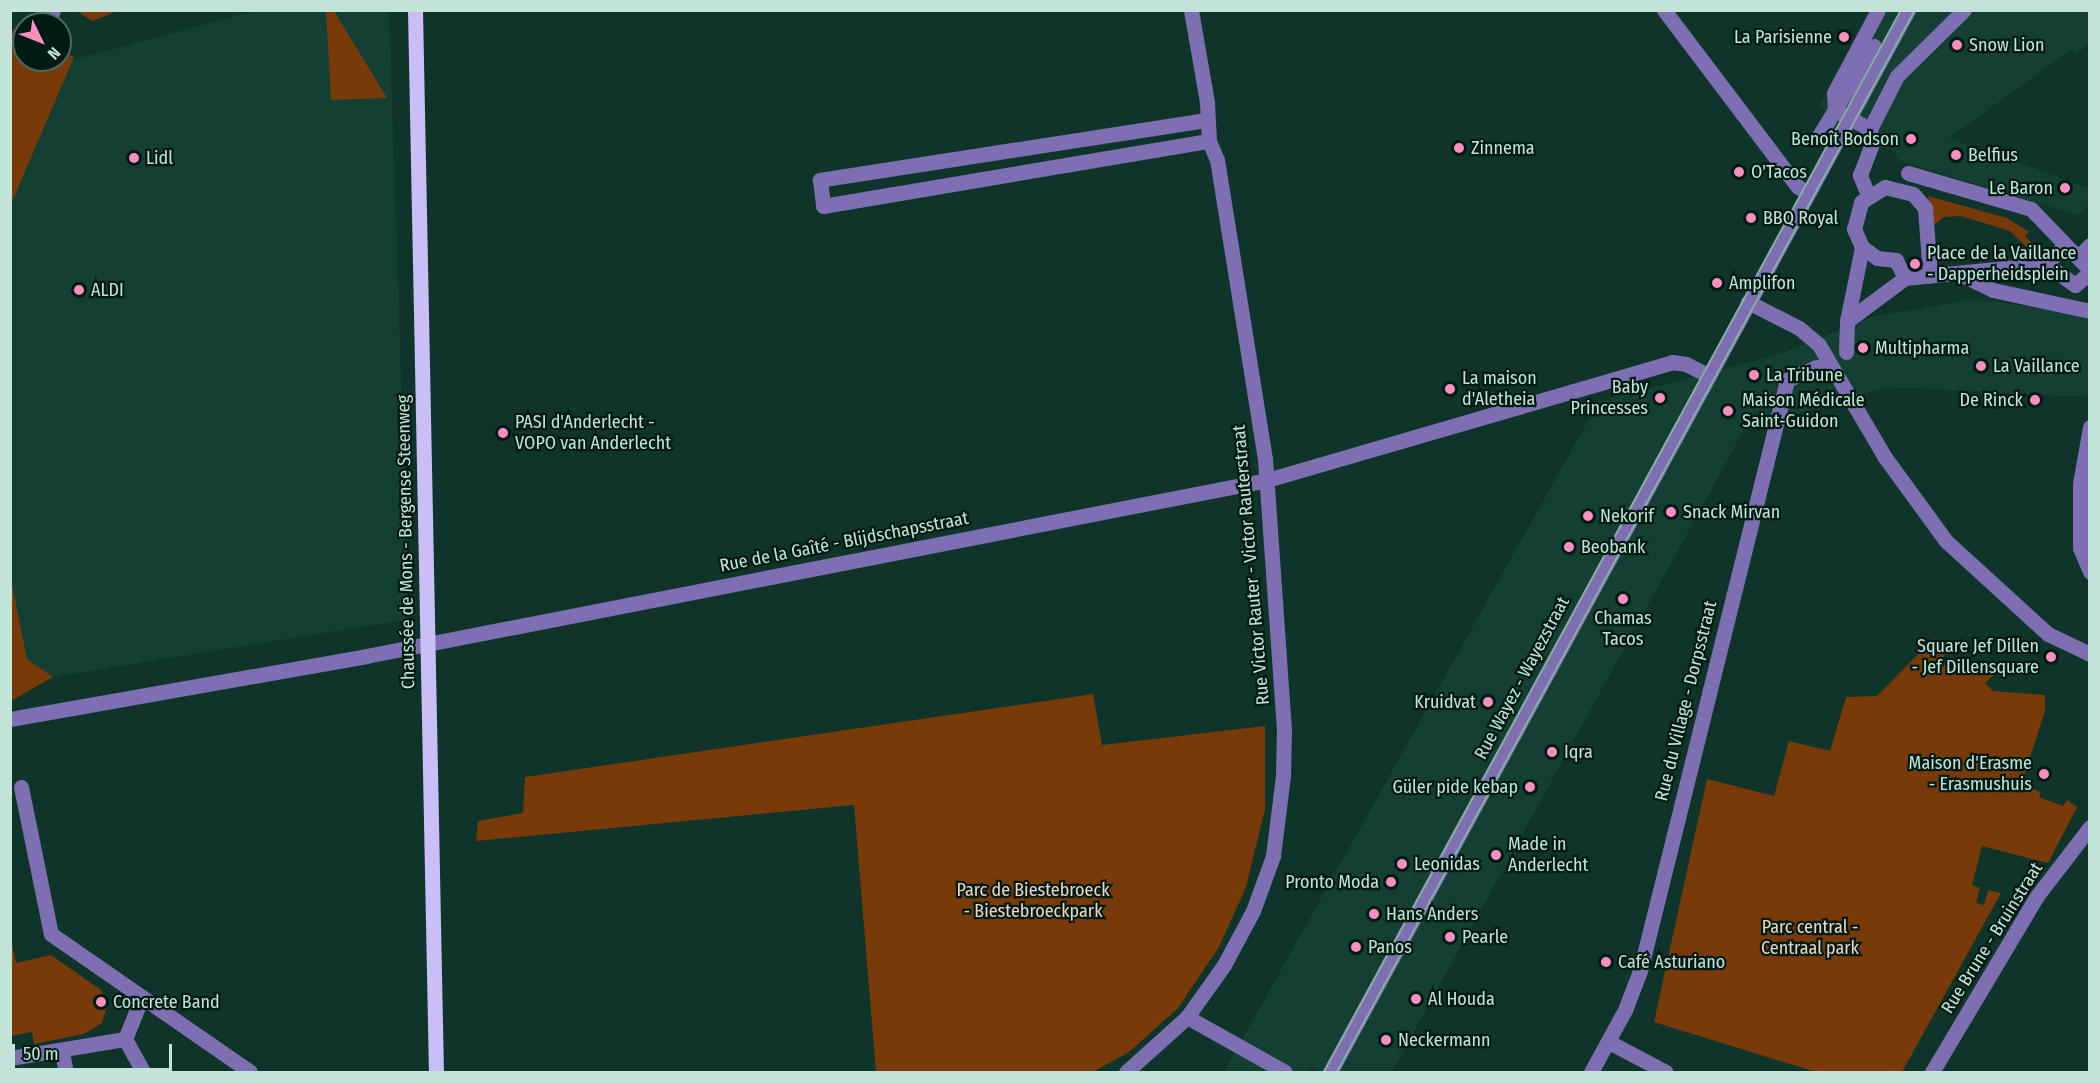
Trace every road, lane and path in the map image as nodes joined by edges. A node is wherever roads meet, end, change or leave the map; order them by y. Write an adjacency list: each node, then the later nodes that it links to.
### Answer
1 (415, 10): 37 (main road, Chaussée de Mons - Bergense Steenweg)
2 (1191, 10): 12 (street, Rue Victor Rauter - Victor Rauterstraat)
3 (1664, 10): 17 (street)
4 (1878, 10): 10 (street)
5 (1908, 10): 11 (street)
6 (1964, 10): 9 (street)
7 (1874, 46): 10 (street)
8 (1896, 58): 9 (street)
9 (1897, 76): 13 (street)
10 (1835, 110): 11 (street); 14 (street)
11 (1849, 117): 13 (street); 17 (street)
12 (1206, 120): 15 (street, Rue Victor Rauter - Victor Rauterstraat); 15 (street)
13 (1870, 129): 18 (street)
14 (1817, 139)
15 (1209, 141): 35 (street, Rue Victor Rauter - Victor Rauterstraat)
16 (1908, 173): 22 (street)
17 (1807, 192): 28 (street)
18 (1868, 195): 20 (street); 25 (street)
19 (2090, 245): 22 (street)
20 (1862, 247): 27 (street); 30 (street)
21 (2061, 249): 23 (street)
22 (2078, 257): 26 (street)
23 (2046, 264): 24 (street); 26 (street)
24 (1957, 273): 25 (street); 29 (street)
25 (1930, 276): 27 (street)
26 (2084, 276): 29 (street)
27 (1905, 278): 30 (street)
28 (1748, 302): 32 (street); 33 (street, Rue Wayez - Wayezstraat)
29 (2083, 309)
30 (1847, 321): 31 (street)
31 (1846, 352)
32 (1833, 369): 38 (street); 45 (street, Rue du Village - Dorpsstraat)
33 (1708, 375): 35 (street, Rue de la Gaîté - Blijdschapsstraat); 54 (street, Rue Wayez - Wayezstraat)
34 (2090, 427): 36 (street)
35 (1267, 480): 37 (street, Rue de la Gaîté - Blijdschapsstraat); 43 (street, Rue Victor Rauter - Victor Rauterstraat)
36 (2090, 572)
37 (428, 644): 39 (street, Rue de la Gaîté - Blijdschapsstraat); 51 (main road, Chaussée de Mons - Bergense Steenweg)
38 (2090, 654)
39 (10, 719)
40 (21, 788): 42 (street)
41 (2090, 827): 57 (street, Rue Brune - Bruinstraat)
42 (142, 997): 44 (street); 50 (street)
43 (1187, 1017): 52 (street, Rue Victor Rauter - Victor Rauterstraat); 53 (street)
44 (125, 1039): 46 (street); 49 (street)
45 (1609, 1042): 55 (street, Rue du Village - Dorpsstraat); 56 (street)
46 (62, 1052): 47 (street); 48 (street)
47 (10, 1058)
48 (66, 1072)
49 (143, 1072)
50 (250, 1072)
51 (436, 1072)
52 (1126, 1072)
53 (1286, 1072)
54 (1330, 1072)
55 (1591, 1072)
56 (1666, 1072)
57 (1932, 1072)

